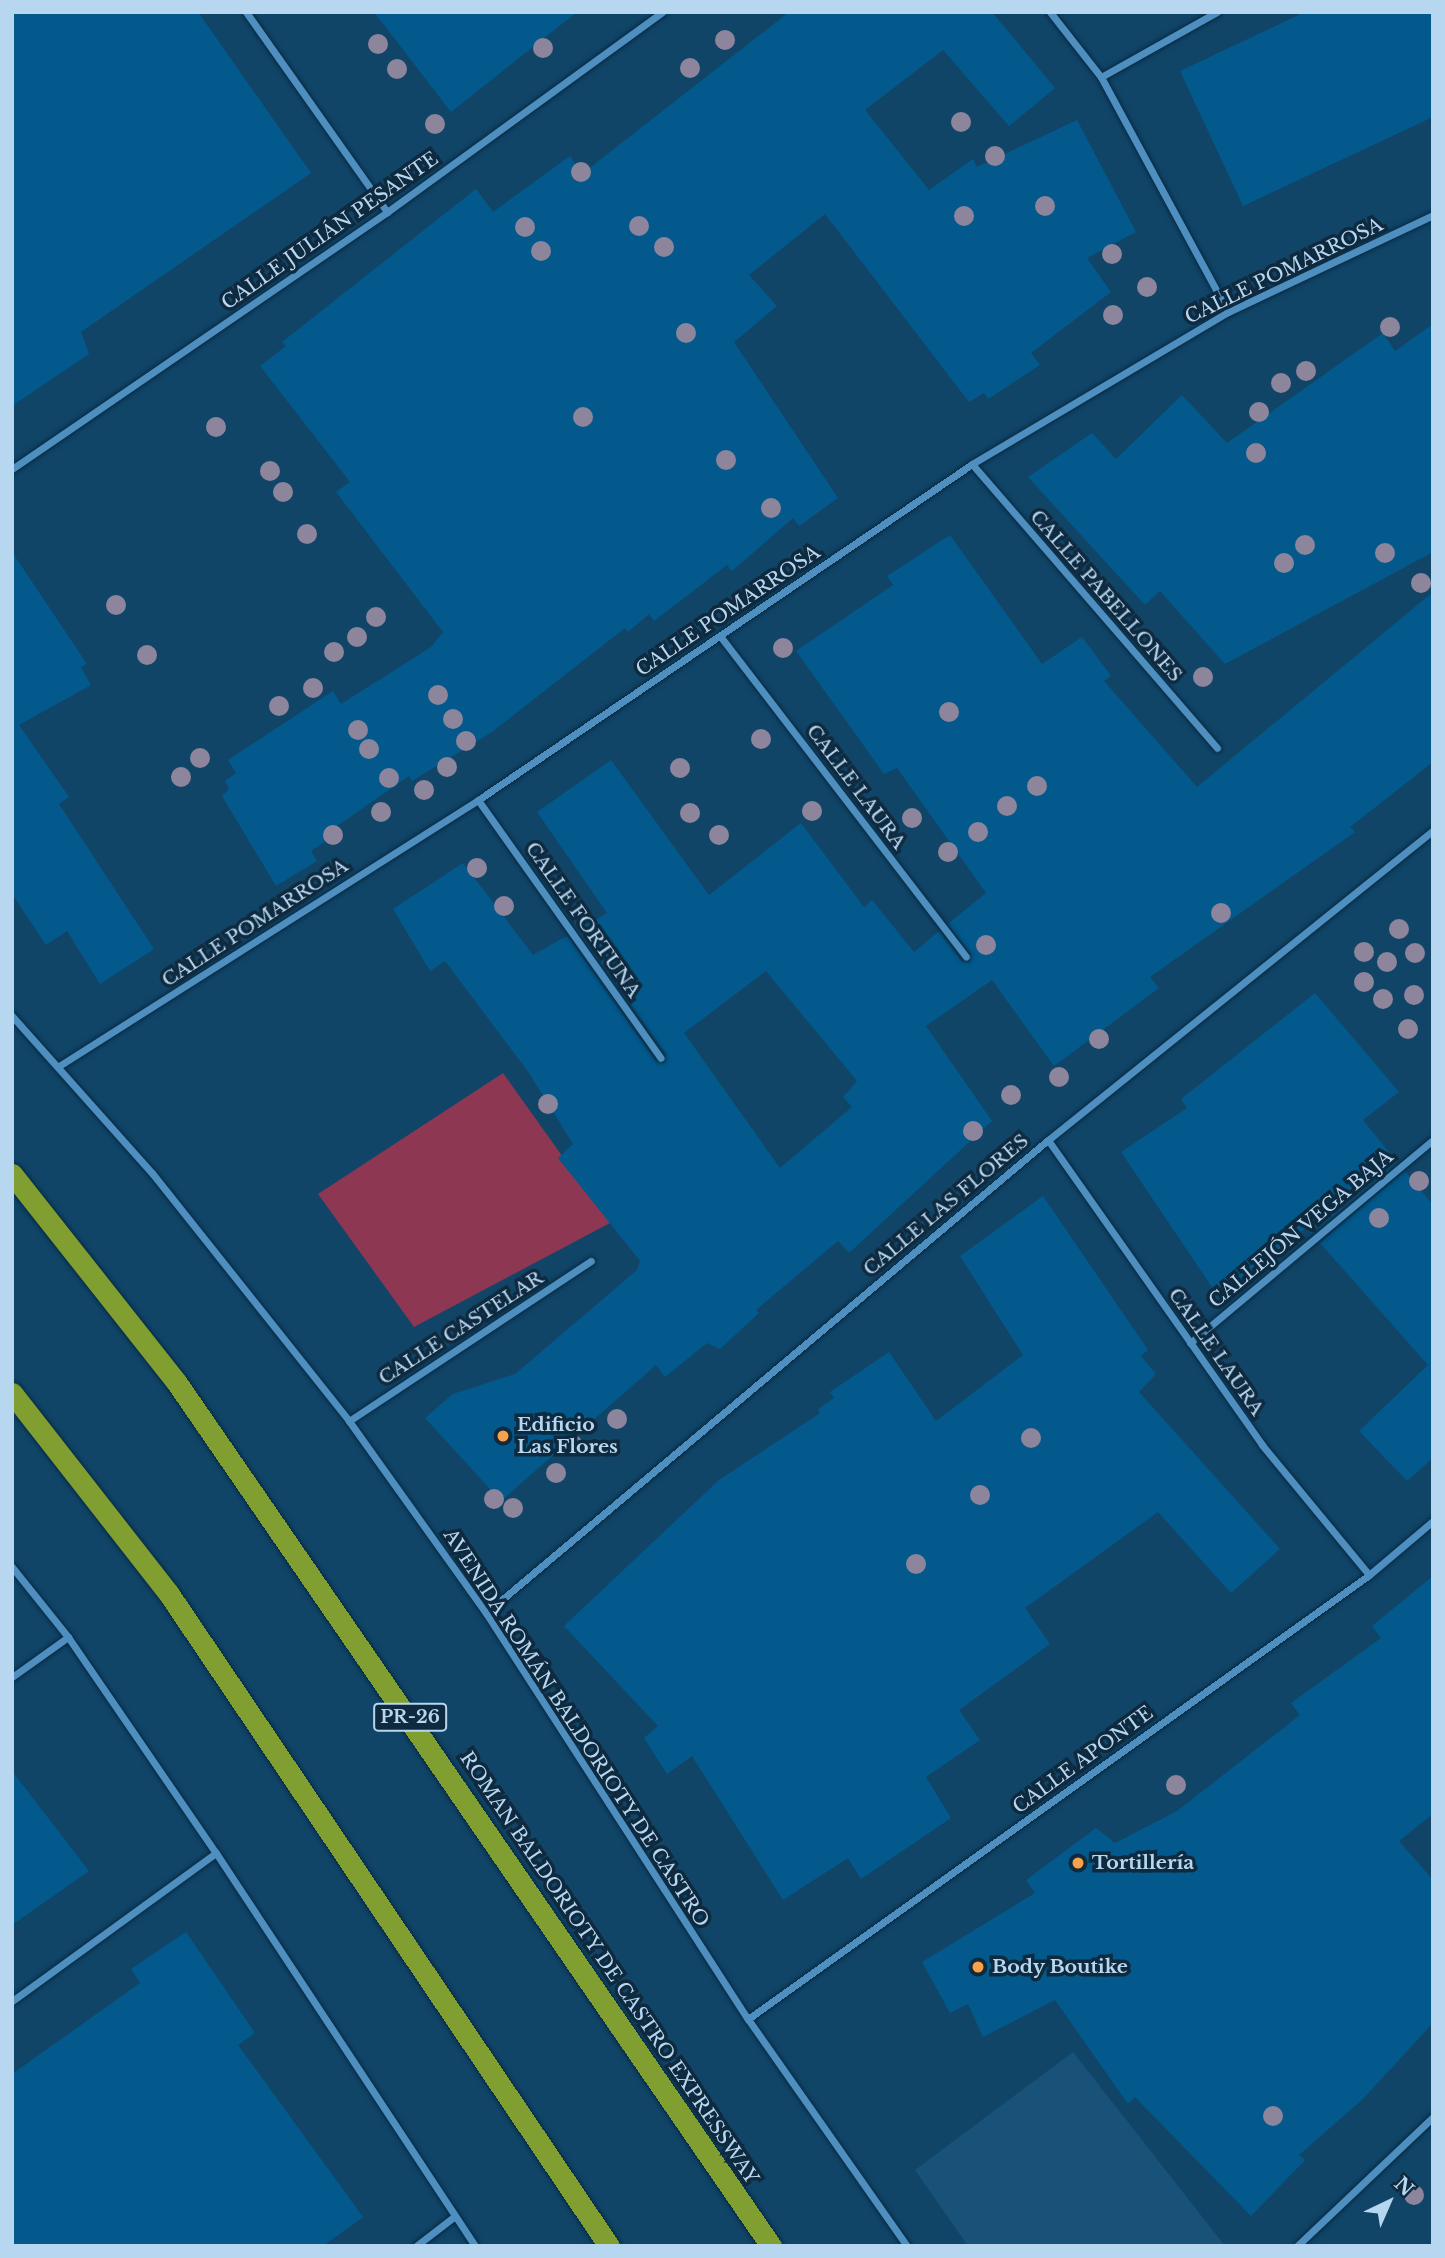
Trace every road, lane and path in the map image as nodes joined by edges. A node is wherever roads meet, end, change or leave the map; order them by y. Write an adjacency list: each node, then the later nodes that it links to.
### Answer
1 (246, 12): 6 (street)
2 (662, 12): 6 (street, CALLE JULIÁN PESANTE)
3 (1050, 12): 5 (street)
4 (1217, 12): 5 (street)
5 (1101, 77): 8 (street)
6 (387, 212): 10 (street, CALLE JULIÁN PESANTE)
7 (1433, 215): 8 (street, CALLE POMARROSA)
8 (1228, 312): 9 (street, CALLE POMARROSA)
9 (972, 464): 11 (street, CALLE POMARROSA); 12 (street, CALLE PABELLONES)
10 (12, 469)
11 (720, 636): 13 (street, CALLE POMARROSA); 15 (street, CALLE LAURA)
12 (1217, 748)
13 (478, 800): 17 (street, CALLE FORTUNA); 18 (street, CALLE POMARROSA)
14 (1433, 831): 19 (street, CALLE LAS FLORES)
15 (966, 957)
16 (12, 1016): 18 (street, AVENIDA ROMÁN BALDORIOTY DE CASTRO)
17 (661, 1058)
18 (59, 1066): 27 (street, AVENIDA ROMÁN BALDORIOTY DE CASTRO)
19 (1048, 1140): 25 (street, CALLE LAURA); 31 (street, CALLE LAS FLORES)
20 (1433, 1140): 25 (street, CALLEJÓN VEGA BAJA)
21 (12, 1165): 23 (highway)
22 (12, 1174): 23 (highway, ROMAN BALDORIOTY DE CASTRO EXPRESSWAY / PR-26)
23 (33, 1199): 42 (highway, ROMAN BALDORIOTY DE CASTRO EXPRESSWAY / PR-26)
24 (591, 1261): 27 (street, CALLE CASTELAR)
25 (1190, 1343): 30 (street, CALLE LAURA)
26 (12, 1393): 41 (highway)
27 (349, 1421): 31 (street, AVENIDA ROMÁN BALDORIOTY DE CASTRO)
28 (1433, 1521): 30 (street, CALLE APONTE)
29 (12, 1567): 32 (street)
30 (1369, 1574): 36 (street, CALLE APONTE)
31 (486, 1613): 36 (street, AVENIDA ROMÁN BALDORIOTY DE CASTRO)
32 (68, 1637): 33 (street); 34 (street)
33 (12, 1677)
34 (216, 1853): 35 (street); 38 (street)
35 (12, 2001)
36 (748, 2019): 43 (street, AVENIDA ROMÁN BALDORIOTY DE CASTRO)
37 (1433, 2117): 44 (street)
38 (454, 2216): 39 (street); 40 (street)
39 (416, 2246)
40 (475, 2246)
41 (610, 2246)
42 (771, 2246)
43 (907, 2246)
44 (1297, 2246)

